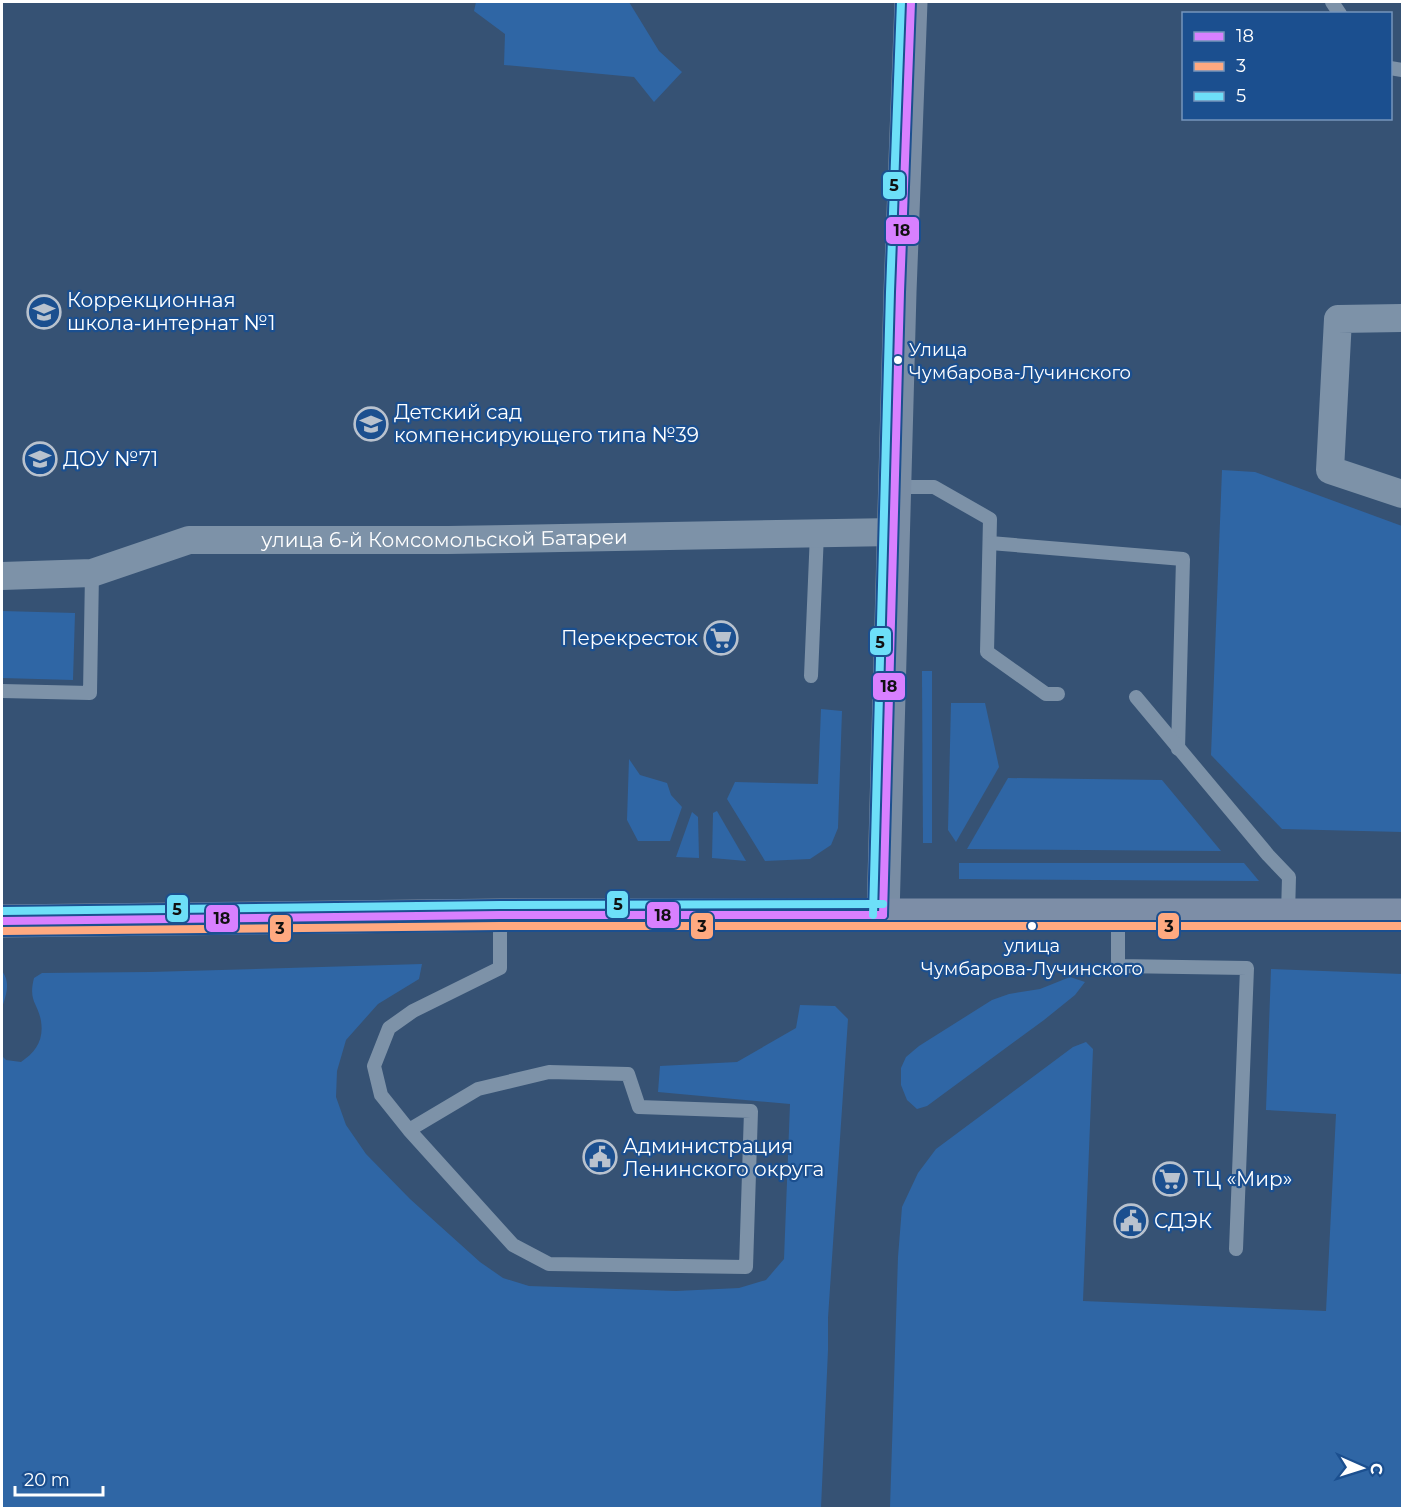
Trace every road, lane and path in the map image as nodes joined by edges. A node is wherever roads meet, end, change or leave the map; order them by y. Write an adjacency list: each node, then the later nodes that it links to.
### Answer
1 (911, 2): 3 (street)
2 (1402, 318): 4 (street)
3 (894, 487): 5 (street); 7 (lane)
4 (1402, 494)
5 (894, 532): 6 (street, улица 6-й Комсомольской Батареи); 18 (street)
6 (817, 533): 8 (street, улица 6-й Комсомольской Батареи); 10 (lane)
7 (990, 543): 12 (lane); 14 (lane)
8 (92, 573): 9 (street, улица 6-й Комсомольской Батареи); 11 (lane)
9 (2, 576)
10 (812, 676)
11 (2, 691)
12 (1058, 694)
13 (1136, 697): 14 (lane)
14 (1178, 749): 16 (lane)
15 (1118, 914): 16 (main road); 18 (main road); 22 (lane)
16 (1288, 914): 19 (main road)
17 (500, 915): 18 (main road); 20 (main road); 21 (lane)
18 (883, 915)
19 (1402, 915)
20 (2, 921)
21 (409, 1130): 21 (lane)
22 (1236, 1249)

